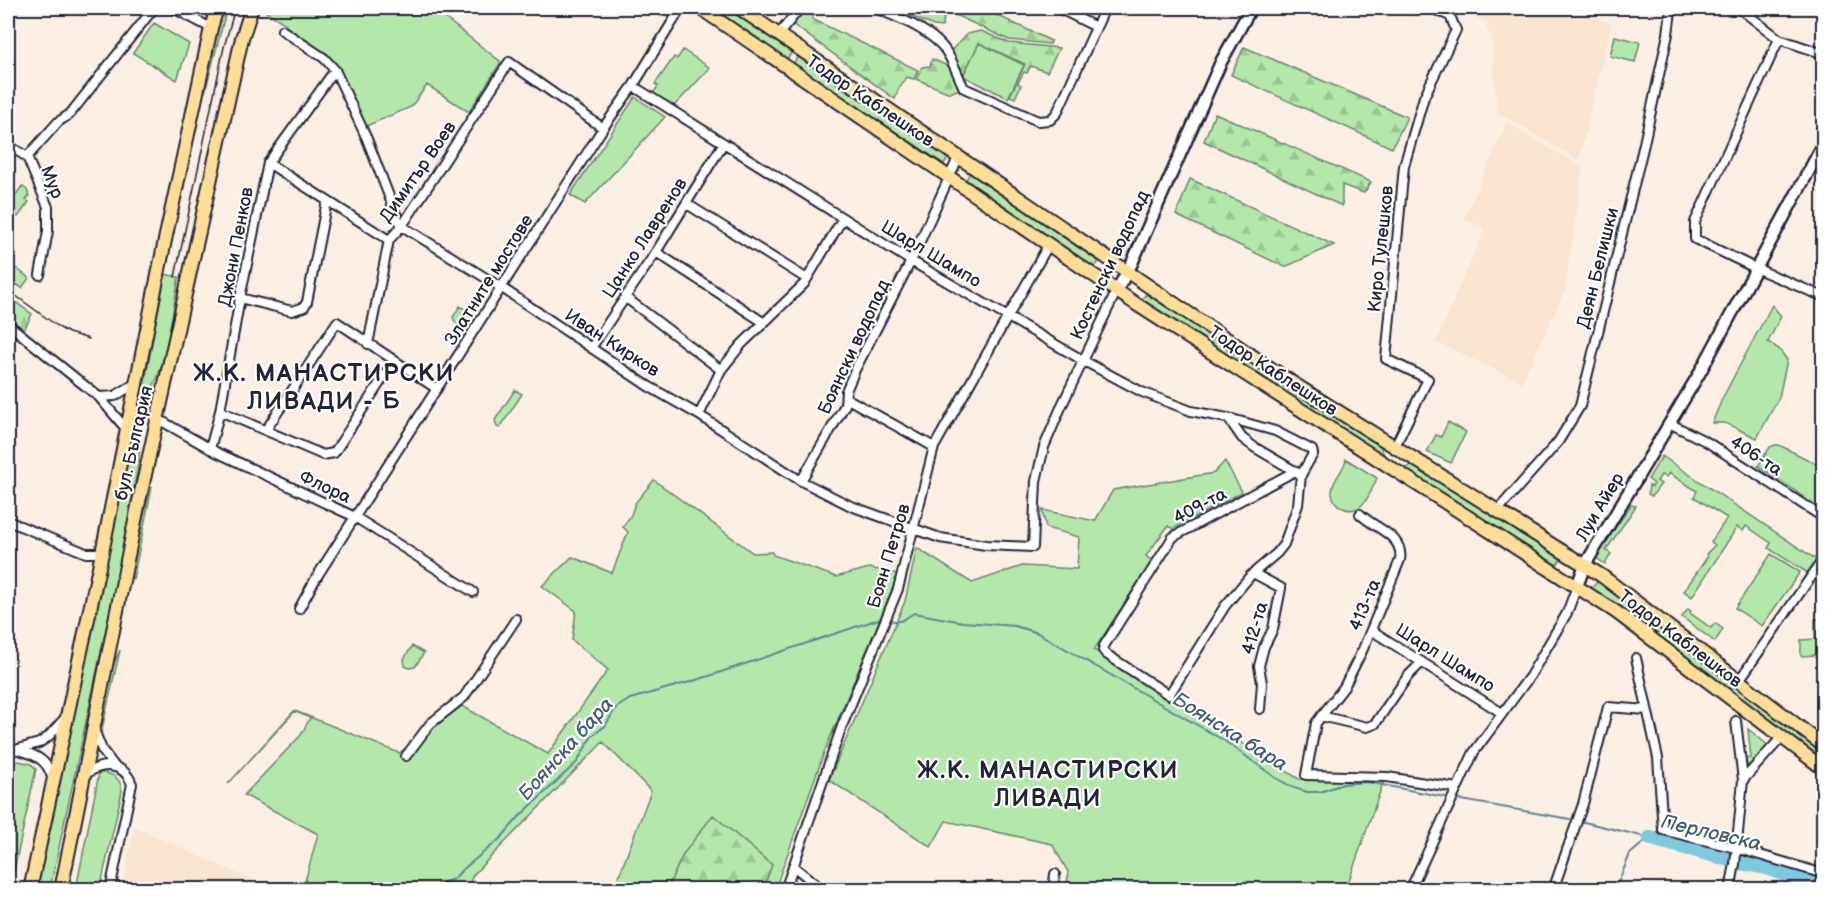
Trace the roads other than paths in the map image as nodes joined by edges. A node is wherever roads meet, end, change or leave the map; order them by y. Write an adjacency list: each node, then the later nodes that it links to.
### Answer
1 (154, 8): 28 (street)
2 (173, 8): 17 (street)
3 (217, 8): 17 (main road, бул. България)
4 (252, 8): 64 (main road, бул. България)
5 (681, 8): 23 (street, Златните мостове)
6 (700, 8): 31 (main road, Тодор Каблешков)
7 (739, 8): 19 (main road, Тодор Каблешков)
8 (800, 8): 19 (street)
9 (875, 8): 16 (street)
10 (1058, 8): 16 (street)
11 (1105, 8): 16 (street)
12 (1251, 8): 41 (main road, Костенски водопад)
13 (1431, 8): 68 (street, Киро Тулешков)
14 (1739, 8): 20 (street)
15 (1671, 9): 73 (street, Деян Белишки)
16 (1096, 27)
17 (211, 28): 57 (main road, бул. България)
18 (282, 30): 22 (street)
19 (779, 34): 29 (main road, Тодор Каблешков)
20 (1779, 39): 21 (street); 40 (street)
21 (1824, 54)
22 (335, 70): 30 (street, Джони Пенков); 35 (street)
23 (633, 86): 24 (street, Златните мостове); 26 (street, Шарл Шампо)
24 (603, 128): 35 (street, Димитър Воев); 44 (street, Златните мостове)
25 (1824, 143): 40 (main road, Луи Айер)
26 (723, 144): 33 (street, Цанко Лавренов); 34 (street, Шарл Шампо)
27 (8, 145): 28 (street, Мур)
28 (27, 157): 42 (street, Мур)
29 (958, 158): 31 (street, Боянски водопад); 41 (main road, Тодор Каблешков)
30 (268, 163): 32 (street); 48 (street, Джони Пенков)
31 (949, 177): 37 (main road, Тодор Каблешков); 39 (street, Боянски водопад)
32 (327, 201): 36 (street); 48 (street)
33 (687, 204): 38 (street, Цанко Лавренов); 43 (street)
34 (843, 218): 39 (street, Шарл Шампо); 43 (street)
35 (402, 226): 36 (street, Димитър Воев); 44 (street, Иван Кирков)
36 (389, 240): 52 (street, Димитър Воев)
37 (1049, 244): 45 (main road, Тодор Каблешков); 49 (street, Боян Петров)
38 (656, 252): 46 (street, Цанко Лавренов); 50 (street)
39 (911, 261): 49 (street, Шарл Шампо); 60 (street, Боянски водопад)
40 (1755, 268): 47 (street); 65 (main road, Луи Айер)
41 (1126, 272): 45 (main road, Костенски водопад); 68 (main road, Тодор Каблешков)
42 (40, 275)
43 (807, 279): 50 (street)
44 (502, 288): 53 (street, Иван Кирков); 58 (street, Златните мостове)
45 (1117, 290): 55 (street, Костенски водопад); 84 (main road, Тодор Каблешков)
46 (625, 297): 53 (street, Цанко Лавренов); 56 (street)
47 (1824, 297)
48 (240, 298): 61 (street, Джони Пенков)
49 (1007, 318): 55 (street, Шарл Шампо); 69 (street, Боян Петров)
50 (763, 322): 56 (street)
51 (8, 324): 59 (street)
52 (368, 344): 54 (street); 67 (street)
53 (591, 348): 62 (street, Иван Кирков)
54 (394, 361): 58 (street); 67 (street)
55 (1084, 361): 63 (street, Шарл Шампо); 79 (street, Костенски водопад)
56 (721, 370): 62 (street)
57 (137, 383): 59 (street); 66 (main road, бул. България)
58 (437, 389): 75 (street, Златните мостове)
59 (99, 397): 66 (street)
60 (846, 398): 69 (street); 72 (street, Боянски водопад)
61 (220, 411): 67 (street); 70 (street, Джони Пенков)
62 (699, 415): 72 (street, Иван Кирков)
63 (1228, 418): 71 (street); 71 (street, Шарл Шампо)
64 (158, 419): 70 (street, Флора); 98 (main road, бул. България)
65 (1669, 423): 76 (street, 406-та); 82 (main road, Луи Айер)
66 (127, 430): 80 (main road, бул. България)
67 (266, 430)
68 (1395, 446): 73 (main road, Тодор Каблешков)
69 (934, 447): 78 (street, Боян Петров)
70 (210, 449): 75 (street, Флора)
71 (1298, 473): 83 (street); 83 (street, 409-та)
72 (801, 481): 78 (street, Иван Кирков)
73 (1498, 510): 82 (main road, Тодор Каблешков)
74 (1360, 514): 88 (street, 413-та)
75 (355, 517): 85 (street, Флора); 86 (street, Златните мостове)
76 (1824, 518)
77 (8, 521): 80 (street)
78 (913, 530): 79 (street, Иван Кирков); 111 (street, Боян Петров)
79 (1033, 547)
80 (102, 553): 96 (main road, бул. България)
81 (1824, 558): 91 (street)
82 (1584, 565): 84 (main road, Луи Айер); 91 (main road, Тодор Каблешков)
83 (1253, 573): 92 (street, 412-та)
84 (1577, 586): 94 (street, Луи Айер); 99 (main road, Тодор Каблешков)
85 (473, 592)
86 (299, 609)
87 (516, 620): 103 (street)
88 (1371, 630): 90 (street, Шарл Шампо); 95 (street, 413-та)
89 (1636, 658): 93 (street)
90 (1422, 662): 94 (street, Шарл Шампо); 95 (street)
91 (1738, 682): 100 (main road, Тодор Каблешков)
92 (1260, 709)
93 (1647, 710): 110 (street); 121 (street)
94 (1503, 712): 109 (street, Луи Айер)
95 (1321, 716): 109 (street, 413-та)
96 (66, 717): 101 (street); 107 (main road, бул. България)
97 (1736, 722): 108 (street)
98 (94, 729): 104 (street); 106 (main road, бул. България)
99 (1781, 738): 105 (main road, Тодор Каблешков); 108 (street)
100 (1824, 746)
101 (18, 749): 102 (street); 107 (street)
102 (8, 752)
103 (406, 756)
104 (115, 767): 106 (street); 116 (street)
105 (1824, 769)
106 (85, 775): 115 (main road, бул. България)
107 (52, 777): 114 (main road, бул. България)
108 (1743, 780): 110 (street)
109 (1454, 795): 120 (street, Луи Айер)
110 (1736, 850): 113 (street); 122 (street)
111 (793, 866): 117 (street, Боян Петров); 118 (street)
112 (1055, 874): 119 (street)
113 (1824, 874)
114 (31, 885)
115 (61, 890)
116 (110, 890)
117 (785, 890)
118 (823, 890)
119 (1053, 890)
120 (1410, 890)
121 (1553, 890)
122 (1730, 890)

